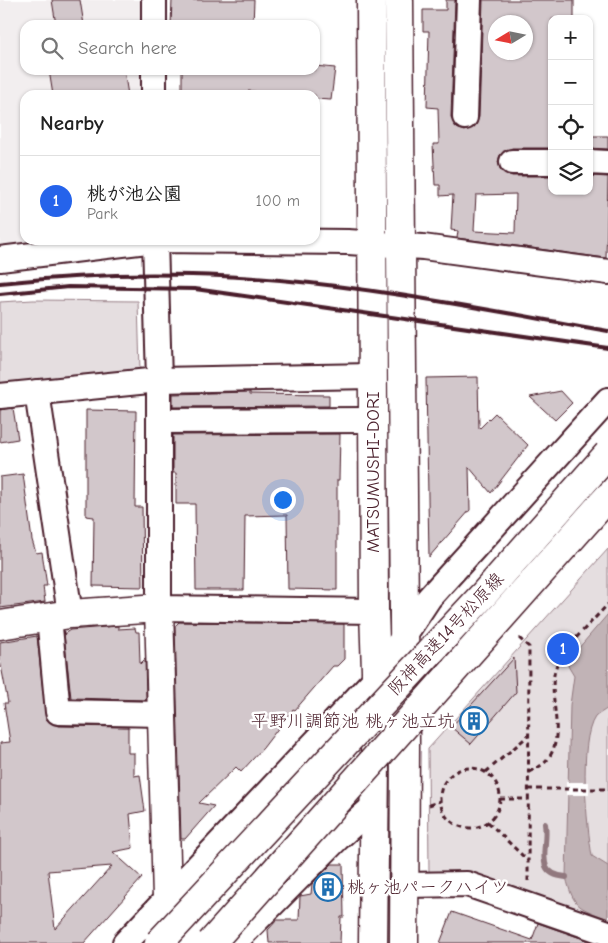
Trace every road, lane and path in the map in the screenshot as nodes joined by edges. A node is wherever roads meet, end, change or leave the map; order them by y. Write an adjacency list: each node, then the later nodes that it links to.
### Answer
1 (154, 0): 5 (street)
2 (372, 0): 14 (main road, MATSUMUSHI-DORI)
3 (399, 0): 17 (main road, MATSUMUSHI-DORI)
4 (469, 0): 8 (street)
5 (154, 20)
6 (154, 75): 7 (street)
7 (154, 90)
8 (465, 118)
9 (512, 162): 10 (street)
10 (548, 162)
11 (593, 162): 12 (street)
12 (608, 163)
13 (320, 243): 14 (street)
14 (373, 244): 17 (street); 20 (main road, MATSUMUSHI-DORI)
15 (114, 245): 18 (street)
16 (155, 245): 21 (street)
17 (401, 246): 19 (street); 35 (main road, MATSUMUSHI-DORI)
18 (0, 259)
19 (608, 272)
20 (373, 376): 21 (street); 26 (main road, MATSUMUSHI-DORI)
21 (159, 380): 22 (street); 25 (street)
22 (37, 392): 23 (street); 33 (street)
23 (0, 396)
24 (608, 400): 35 (street)
25 (159, 420): 26 (street); 31 (street)
26 (373, 420): 32 (main road, MATSUMUSHI-DORI)
27 (608, 454): 55 (main road, 阪神高速14号松原線, bridge)
28 (608, 497): 56 (main road, 阪神高速14号松原線, bridge)
29 (608, 515): 40 (street)
30 (608, 604): 42 (path)
31 (159, 608): 32 (street); 33 (main road); 38 (main road)
32 (374, 611): 37 (main road, MATSUMUSHI-DORI)
33 (60, 616): 34 (main road); 38 (street)
34 (0, 625)
35 (403, 636): 37 (street); 40 (main road, MATSUMUSHI-DORI)
36 (519, 638): 39 (path)
37 (376, 678): 47 (main road, MATSUMUSHI-DORI); 51 (street)
38 (162, 714): 51 (main road)
39 (529, 734): 41 (path); 42 (path)
40 (405, 742): 50 (main road, MATSUMUSHI-DORI)
41 (486, 772): 45 (path); 48 (path)
42 (529, 772): 43 (path)
43 (528, 789): 44 (path); 46 (path)
44 (607, 789)
45 (500, 799): 46 (path); 48 (path)
46 (528, 799): 49 (path)
47 (375, 805): 57 (street); 58 (main road, MATSUMUSHI-DORI)
48 (488, 822): 49 (path)
49 (528, 861): 52 (path)
50 (404, 885): 52 (street); 59 (main road, MATSUMUSHI-DORI)
51 (167, 898): 54 (street)
52 (527, 904): 53 (street)
53 (608, 933)
54 (124, 943)
55 (159, 943)
56 (211, 943)
57 (234, 943)
58 (372, 943)
59 (404, 943)

